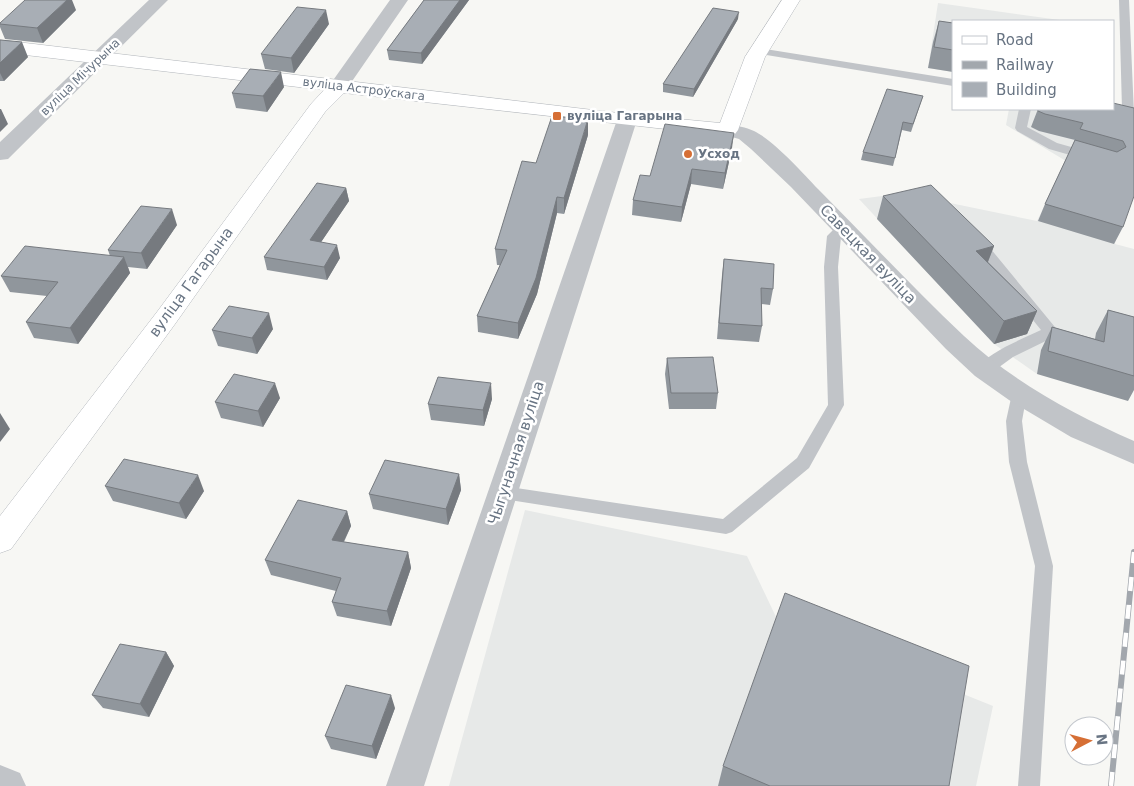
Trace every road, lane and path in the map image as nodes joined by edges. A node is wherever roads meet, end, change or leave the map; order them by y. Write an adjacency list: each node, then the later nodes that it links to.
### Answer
1 (159, 0): 7 (street, вуліца Мічурына)
2 (399, 0): 9 (street, вуліца Гагарына)
3 (791, 0): 6 (main road)
4 (1124, 0): 11 (lane)
5 (0, 46): 7 (main road, вуліца Астроўскага)
6 (759, 51): 8 (lane); 13 (main road)
7 (101, 57): 9 (main road, вуліца Астроўскага); 14 (street, вуліца Мічурына)
8 (952, 83)
9 (339, 86): 12 (main road, вуліца Астроўскага); 22 (main road, вуліца Гагарына)
10 (1025, 110): 15 (lane)
11 (1107, 110)
12 (627, 120): 13 (main road, вуліца Астроўскага); 21 (street, Чыгуначная вуліца)
13 (728, 130): 16 (street, Савецкая вуліца)
14 (0, 154)
15 (1101, 160)
16 (843, 228): 18 (street, Савецкая вуліца); 21 (lane)
17 (966, 228): 18 (lane)
18 (985, 369): 19 (street, Савецкая вуліца)
19 (1019, 393): 20 (street, Савецкая вуліца); 26 (lane)
20 (1134, 453)
21 (503, 493): 25 (street, Чыгуначная вуліца)
22 (0, 540)
23 (0, 784): 24 (street)
24 (7, 786)
25 (405, 786)
26 (1029, 786)

